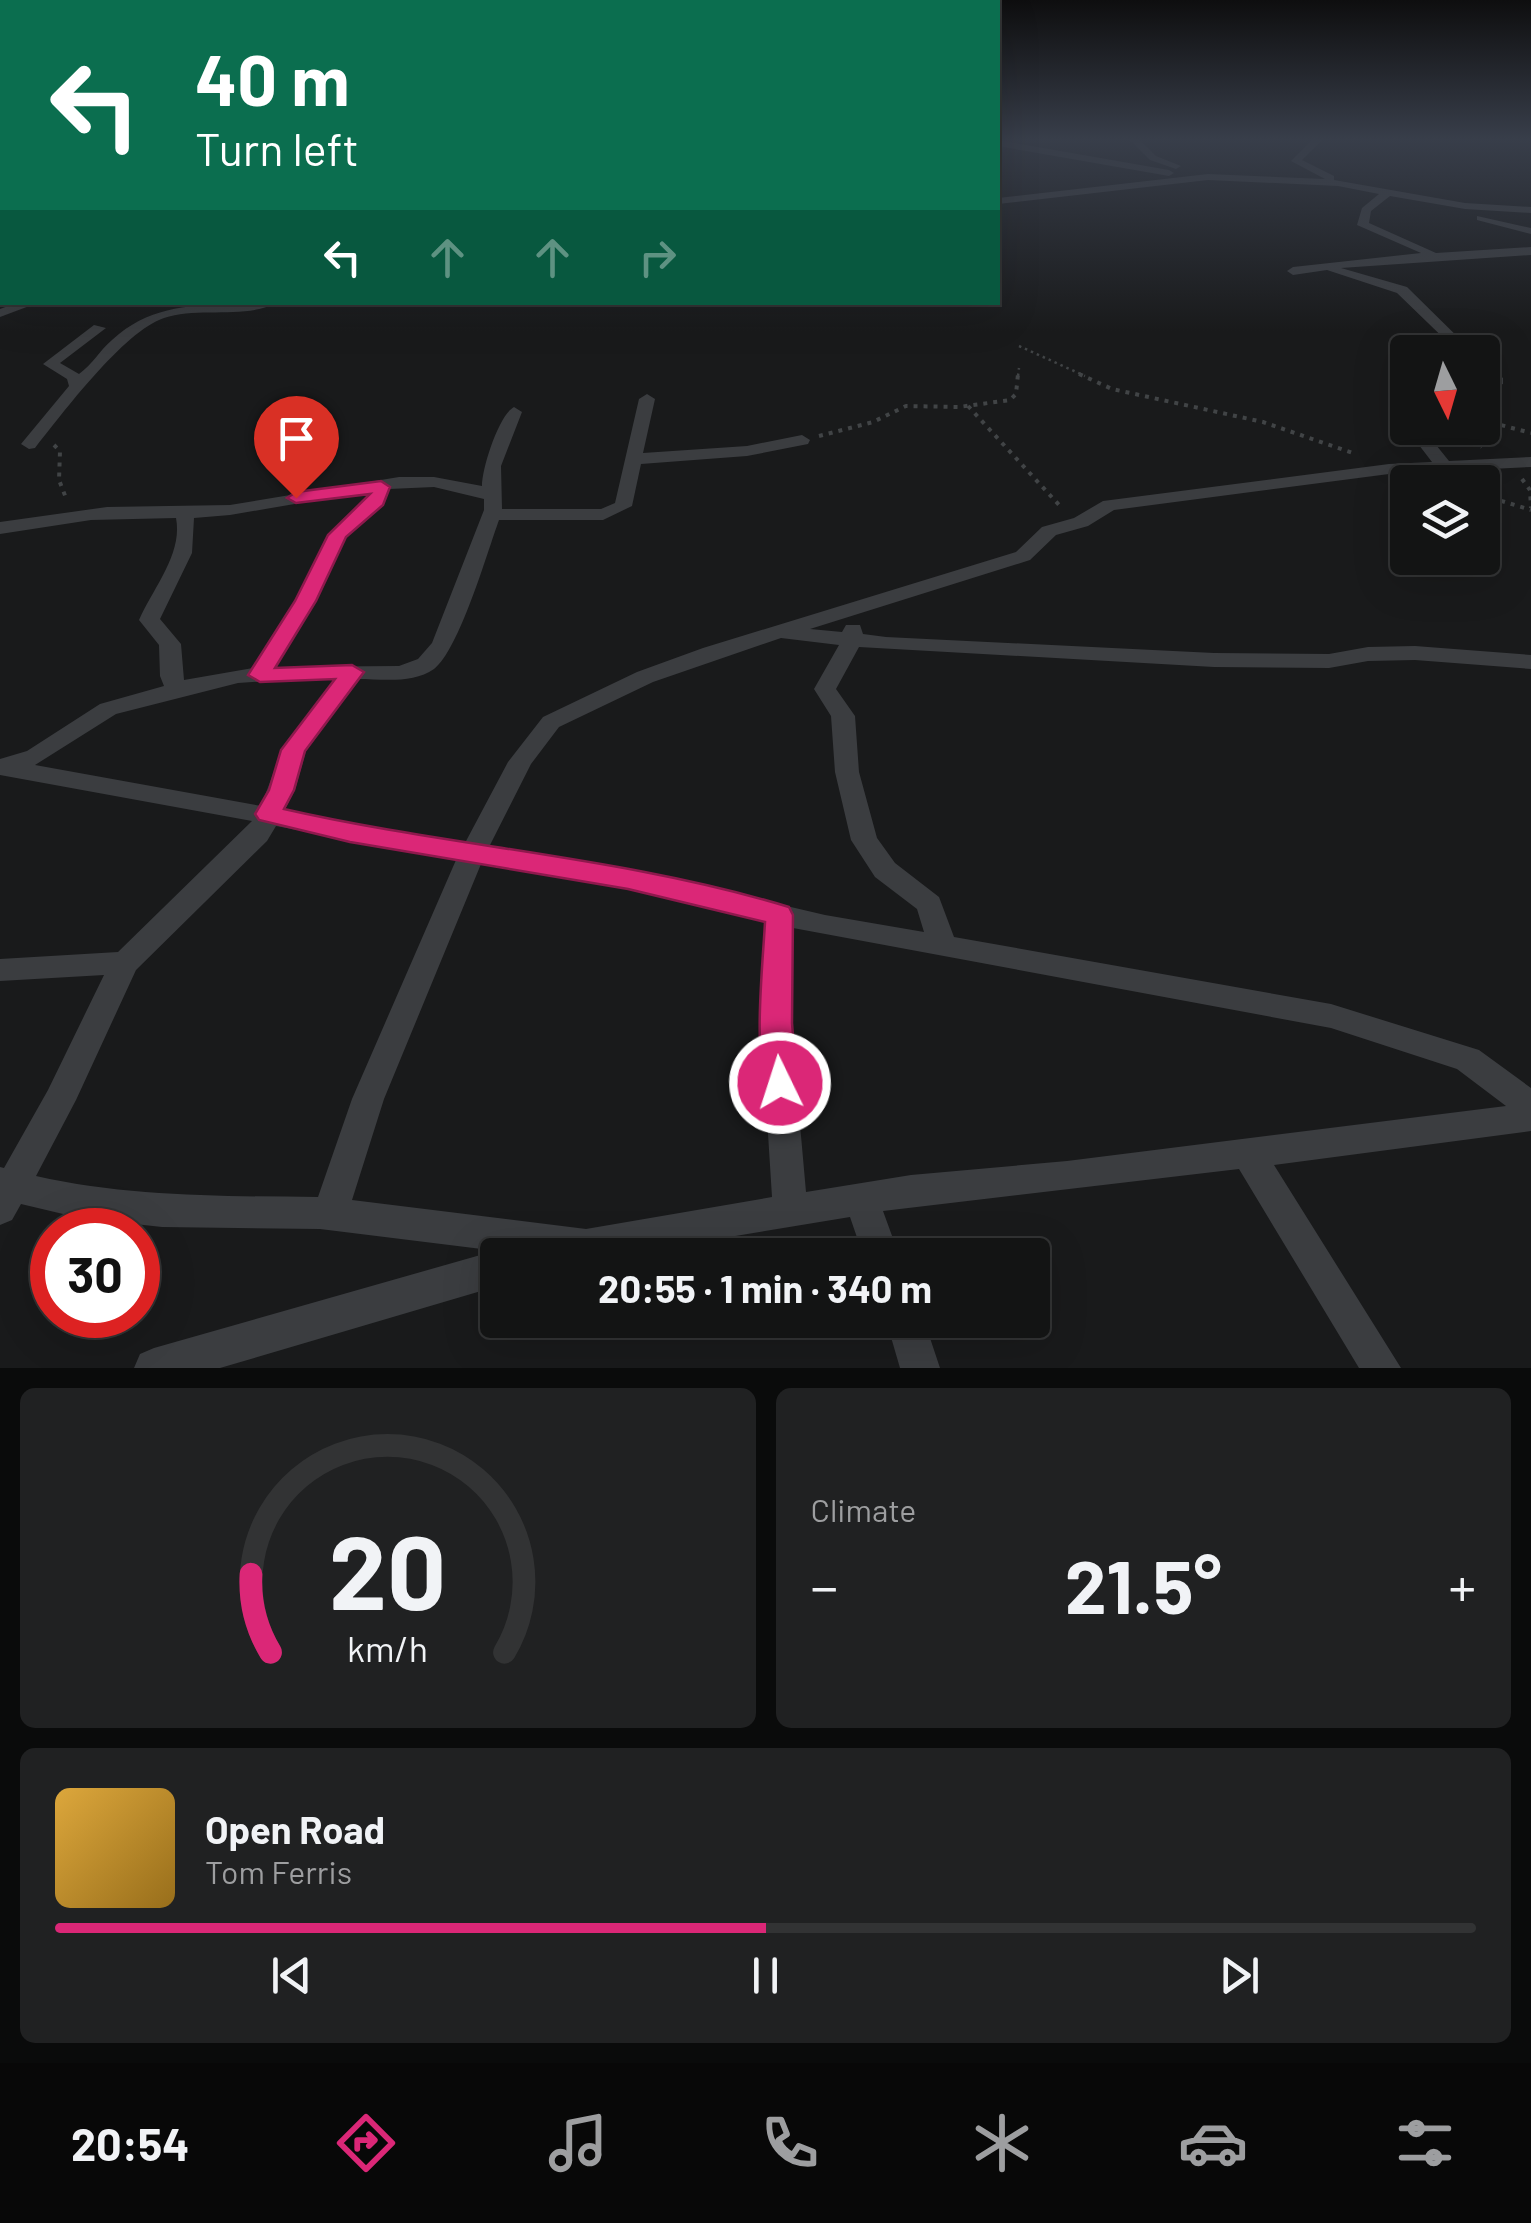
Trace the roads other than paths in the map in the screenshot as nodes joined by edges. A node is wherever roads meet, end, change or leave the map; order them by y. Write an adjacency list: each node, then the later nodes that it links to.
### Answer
1 (1374, 204): 6 (street)
2 (1446, 204): 3 (street); 4 (street)
3 (1531, 210)
4 (1531, 231)
5 (1531, 250): 6 (street)
6 (1438, 256): 7 (street)
7 (1320, 267): 8 (street); 11 (street)
8 (1293, 271)
9 (246, 305): 12 (street)
10 (99, 328): 12 (street)
11 (1448, 335)
12 (78, 381): 16 (street)
13 (647, 399): 18 (street)
14 (514, 412): 22 (street)
15 (802, 440): 18 (street)
16 (29, 444)
17 (1427, 445): 20 (street)
18 (634, 459): 22 (street)
19 (1531, 462): 20 (street)
20 (1443, 464): 25 (street)
21 (381, 487): 22 (street); 23 (street); 30 (street)
22 (493, 506): 29 (street)
23 (184, 512): 24 (street); 31 (street)
24 (0, 528)
25 (854, 606): 26 (street); 27 (street)
26 (774, 632): 27 (street); 34 (street)
27 (852, 640): 28 (street); 36 (street)
28 (1530, 665)
29 (352, 672): 30 (street); 33 (street)
30 (260, 675): 31 (street)
31 (178, 689): 32 (street)
32 (1, 768): 33 (street)
33 (268, 814): 34 (street); 37 (street)
34 (474, 852): 35 (street); 45 (street)
35 (779, 915): 36 (street); 44 (street)
36 (942, 944): 39 (street)
37 (125, 963): 38 (street); 42 (street)
38 (0, 970)
39 (1531, 1106)
40 (1531, 1117): 41 (street)
41 (1248, 1153): 43 (street); 53 (street)
42 (4, 1192): 45 (street)
43 (861, 1199): 44 (street); 48 (street)
44 (790, 1210): 47 (street)
45 (330, 1214): 46 (street)
46 (538, 1238)
47 (625, 1238)
48 (875, 1238)
49 (480, 1273): 51 (street)
50 (910, 1338): 52 (street)
51 (154, 1368)
52 (920, 1368)
53 (1381, 1368)

